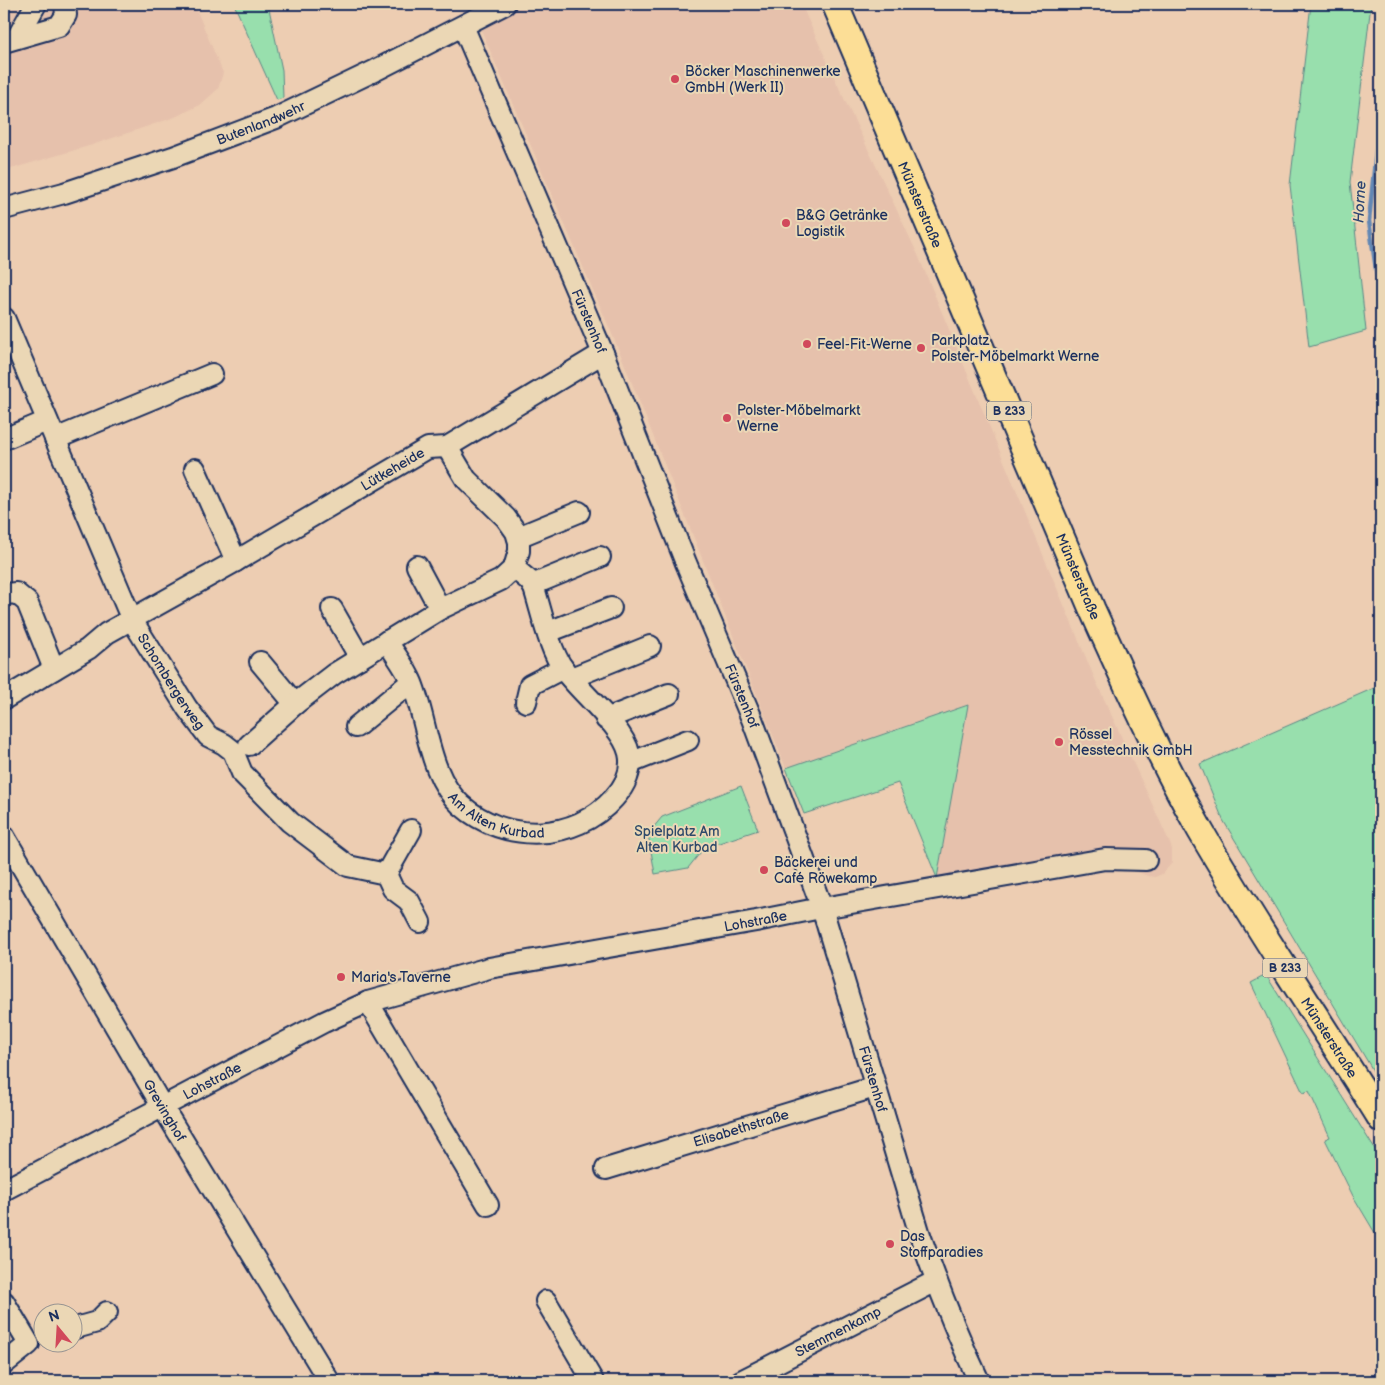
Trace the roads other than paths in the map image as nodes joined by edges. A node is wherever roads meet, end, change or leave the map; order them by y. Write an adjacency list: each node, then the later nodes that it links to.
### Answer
1 (36, 4): 6 (street)
2 (65, 4): 6 (street)
3 (505, 4): 5 (street, Butenlandwehr)
4 (835, 4): 53 (main road, Münsterstraße / B 233)
5 (463, 26): 7 (street, Butenlandwehr); 9 (street, Fürstenhof)
6 (10, 40)
7 (4, 209)
8 (4, 318): 11 (street, Schombergerweg)
9 (603, 353): 13 (street, Lütkeheide); 48 (street, Fürstenhof)
10 (212, 374): 11 (street)
11 (51, 430): 12 (street); 26 (street, Schombergerweg)
12 (4, 439)
13 (447, 446): 16 (street); 18 (street, Lütkeheide)
14 (195, 469): 18 (street)
15 (579, 512): 16 (street)
16 (518, 537): 20 (street)
17 (600, 557): 21 (street)
18 (236, 560): 26 (street, Lütkeheide)
19 (417, 566): 25 (street)
20 (514, 568): 21 (street); 25 (street)
21 (532, 584): 27 (street)
22 (4, 594): 32 (street)
23 (611, 608): 27 (street)
24 (332, 609): 30 (street)
25 (440, 609): 28 (street)
26 (132, 620): 32 (street, Lütkeheide); 47 (street, Schombergerweg)
27 (548, 632): 33 (street)
28 (386, 641): 30 (street); 34 (street, Am Alten Kurbad)
29 (650, 646): 33 (street)
30 (360, 658): 38 (street)
31 (260, 662): 38 (street)
32 (54, 669): 36 (street, Lütkeheide)
33 (567, 673): 37 (street); 39 (street)
34 (411, 682): 40 (street); 43 (street, Am Alten Kurbad)
35 (669, 694): 39 (street)
36 (4, 699)
37 (526, 702)
38 (295, 704): 42 (street)
39 (606, 719): 43 (street)
40 (356, 727)
41 (688, 740): 43 (street)
42 (249, 745)
43 (630, 763)
44 (411, 830): 47 (street)
45 (4, 836): 52 (street, Grevinghof)
46 (1146, 860): 48 (street, Lohstraße)
47 (386, 874): 49 (street)
48 (822, 908): 50 (street, Lohstraße); 51 (street, Fürstenhof)
49 (420, 922)
50 (368, 1002): 52 (street, Lohstraße); 56 (street)
51 (875, 1087): 54 (street, Elisabethstraße); 57 (street, Fürstenhof)
52 (162, 1106): 55 (street, Lohstraße); 65 (street, Grevinghof)
53 (1381, 1119)
54 (606, 1169)
55 (4, 1190)
56 (488, 1206)
57 (936, 1281): 67 (street, Stemmenkamp); 68 (street, Fürstenhof)
58 (4, 1302): 62 (street)
59 (546, 1302): 66 (street)
60 (107, 1312): 61 (street)
61 (82, 1326)
62 (32, 1336)
63 (32, 1344): 64 (street)
64 (4, 1364)
65 (329, 1381)
66 (593, 1381)
67 (741, 1381)
68 (978, 1381)

